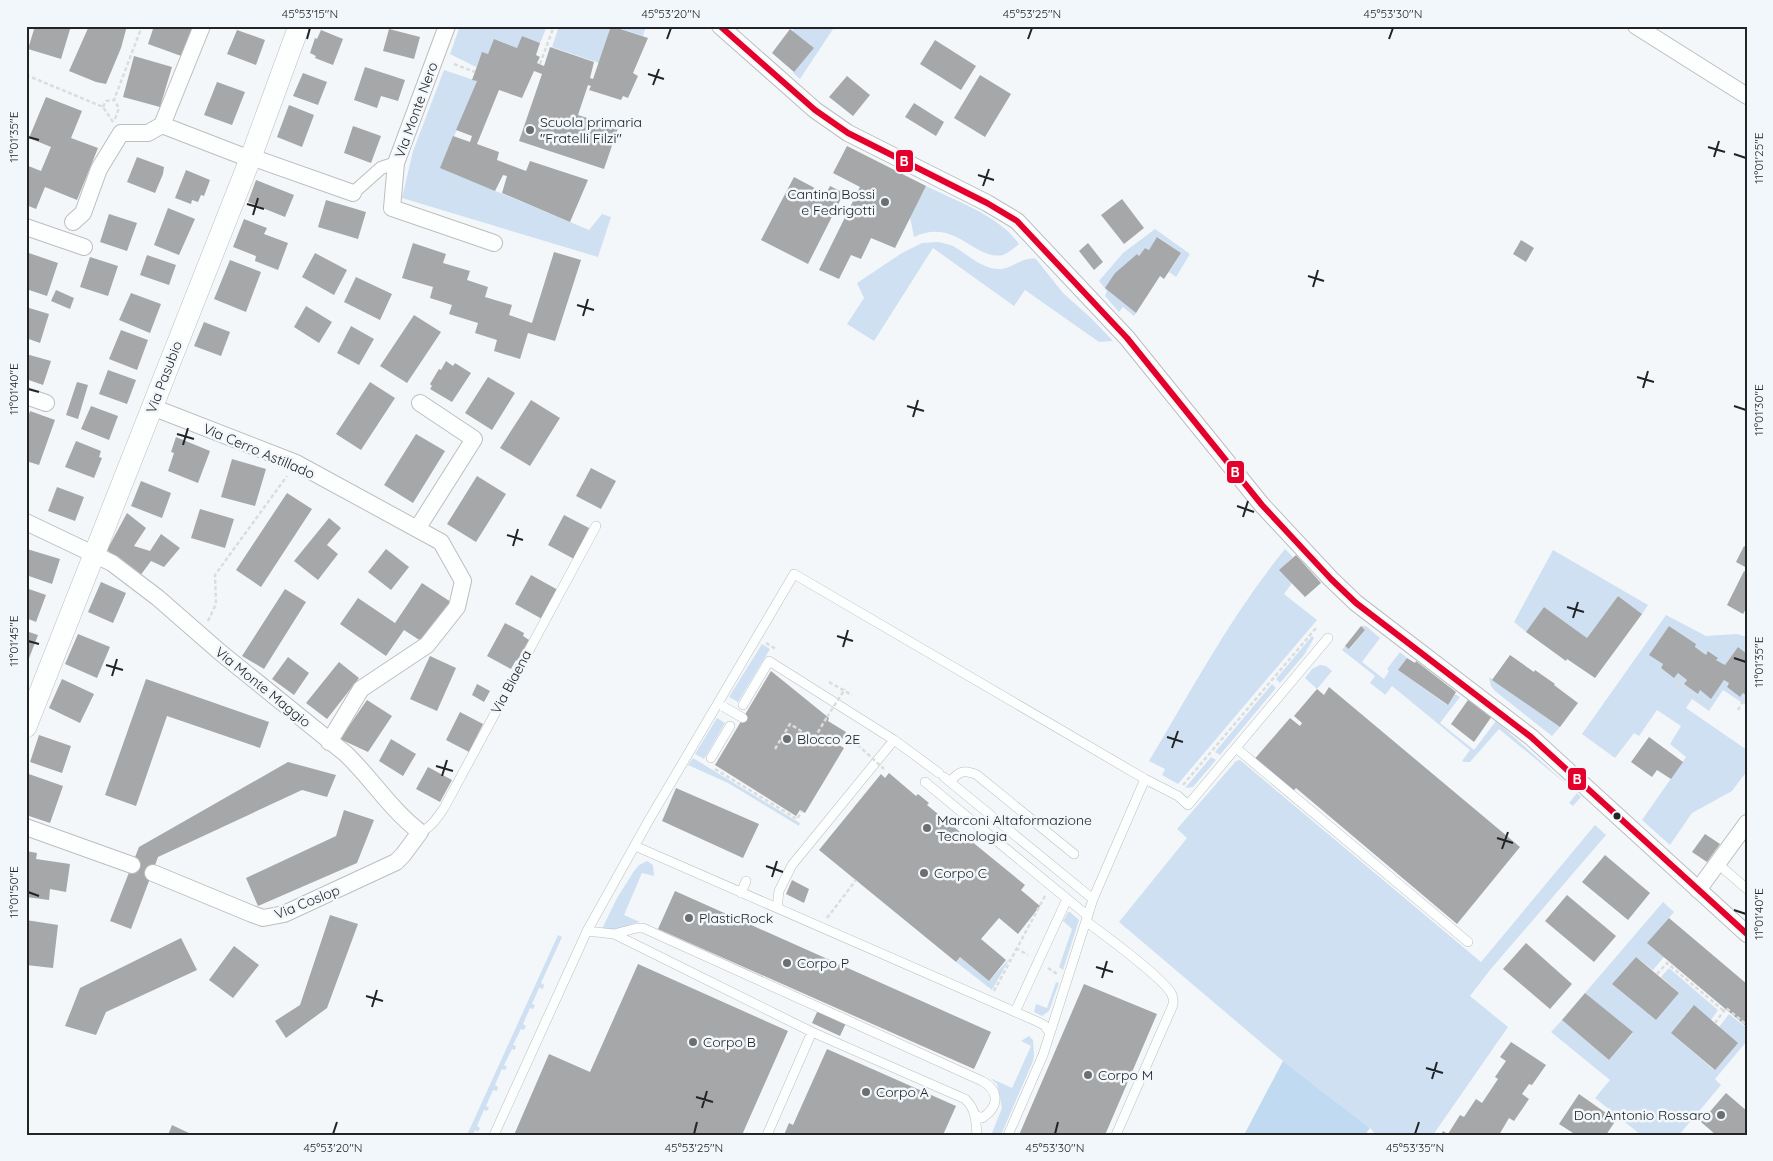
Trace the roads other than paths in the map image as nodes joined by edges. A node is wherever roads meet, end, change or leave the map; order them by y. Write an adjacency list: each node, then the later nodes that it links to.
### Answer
1 (202, 26): 7 (street)
2 (298, 26): 8 (street, Via Pasubio)
3 (448, 26): 9 (street, Via Monte Nero)
4 (720, 26): 46 (street)
5 (1636, 26): 6 (street)
6 (1747, 96)
7 (162, 125): 8 (street); 11 (street)
8 (250, 158): 10 (street); 18 (street, Via Pasubio)
9 (396, 163): 10 (street); 13 (street, Via Monte Nero)
10 (353, 193)
11 (73, 222)
12 (26, 228): 14 (street)
13 (494, 242)
14 (84, 247)
15 (26, 396): 16 (street)
16 (46, 403)
17 (420, 403): 21 (street)
18 (152, 407): 21 (street, Via Cerro Astillado); 22 (street, Via Pasubio)
19 (26, 522): 22 (street, Via Monte Maggio)
20 (596, 526): 38 (lane, Via Biaena)
21 (416, 529): 30 (street, Via Cerro Astillado)
22 (95, 556): 28 (street, Via Pasubio); 30 (street, Via Monte Maggio)
23 (1328, 638): 31 (lane)
24 (721, 705): 26 (lane, bridge); 34 (lane); 39 (lane)
25 (743, 705): 29 (lane)
26 (743, 718)
27 (730, 726): 32 (lane)
28 (26, 727)
29 (894, 740): 33 (lane); 50 (lane)
30 (329, 742): 38 (street, Via Monte Maggio)
31 (1236, 748): 34 (lane); 55 (lane)
32 (711, 758)
33 (944, 777): 40 (lane); 49 (lane)
34 (1145, 779): 49 (lane)
35 (925, 782): 48 (lane)
36 (1747, 823): 41 (street)
37 (26, 827): 42 (street)
38 (420, 832): 43 (street, Via Coslop)
39 (634, 846): 47 (lane); 52 (lane)
40 (1074, 854)
41 (1718, 864): 45 (lane); 46 (street)
42 (132, 865)
43 (153, 873)
44 (746, 882): 47 (lane)
45 (1747, 889)
46 (1698, 890): 54 (street)
47 (742, 893): 50 (lane)
48 (1067, 899): 51 (lane); 56 (lane)
49 (1093, 900): 51 (lane)
50 (777, 908): 56 (lane)
51 (1087, 919): 58 (lane); 64 (lane)
52 (587, 931): 53 (lane); 60 (lane)
53 (614, 934): 57 (lane); 59 (lane)
54 (1747, 934)
55 (1468, 942)
56 (1016, 1012): 58 (lane)
57 (812, 1032): 59 (lane); 61 (lane)
58 (1050, 1033): 63 (lane)
59 (975, 1115): 62 (lane)
60 (494, 1135)
61 (767, 1135)
62 (977, 1135)
63 (1008, 1135)
64 (1116, 1135)

